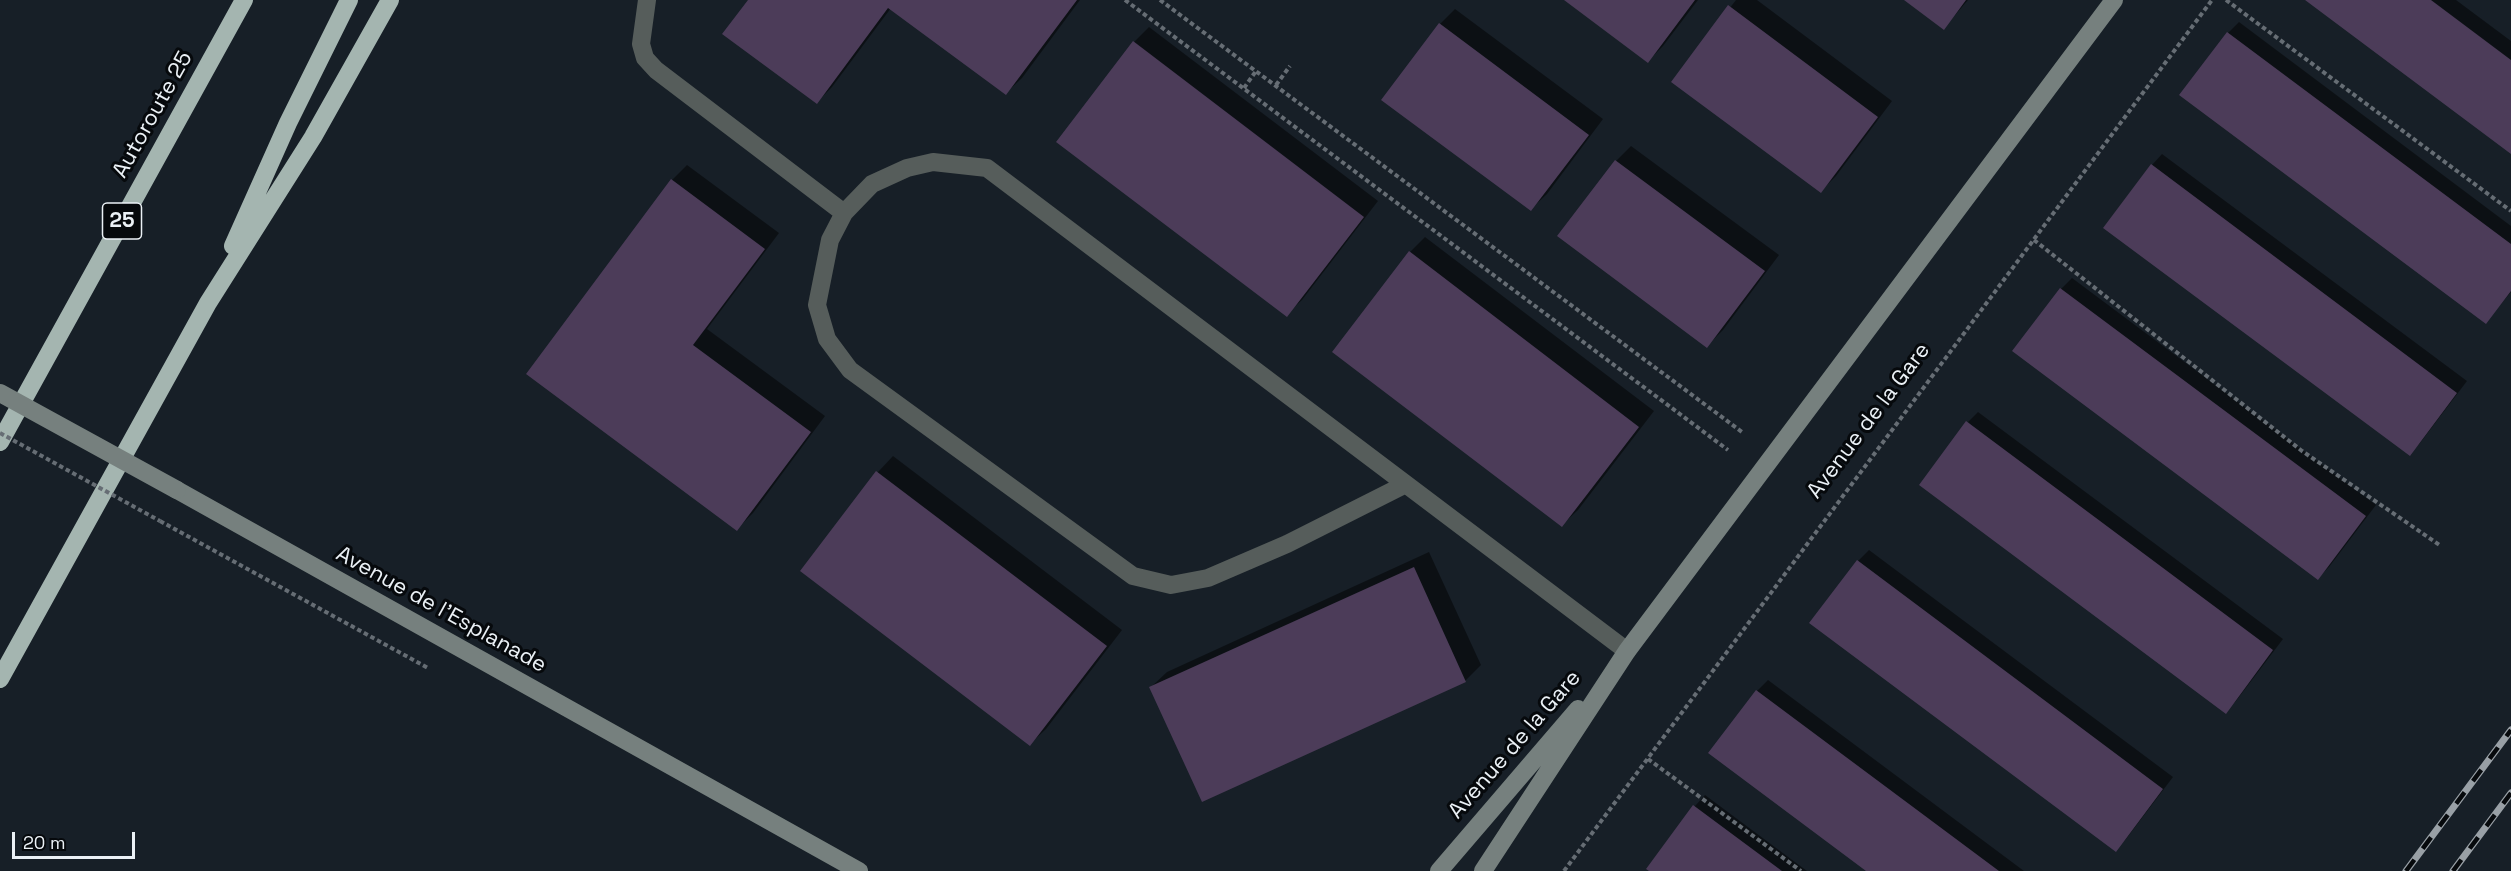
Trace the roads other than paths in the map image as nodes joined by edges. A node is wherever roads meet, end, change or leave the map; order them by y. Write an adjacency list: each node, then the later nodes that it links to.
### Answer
1 (244, 0): 9 (highway, Autoroute 25 / 25)
2 (349, 0): 7 (highway)
3 (390, 0): 7 (highway)
4 (647, 0): 6 (lane)
5 (2114, 0): 11 (street, Avenue de la Gare)
6 (844, 213): 10 (lane); 10 (lane)
7 (208, 303): 12 (highway)
8 (0, 393): 13 (street, Avenue de l'Esplanade, bridge)
9 (0, 442)
10 (1406, 484): 11 (lane)
11 (1628, 651): 14 (street, Avenue de la Gare); 15 (street, Avenue de la Gare)
12 (0, 679)
13 (858, 871)
14 (1439, 871)
15 (1483, 871)

